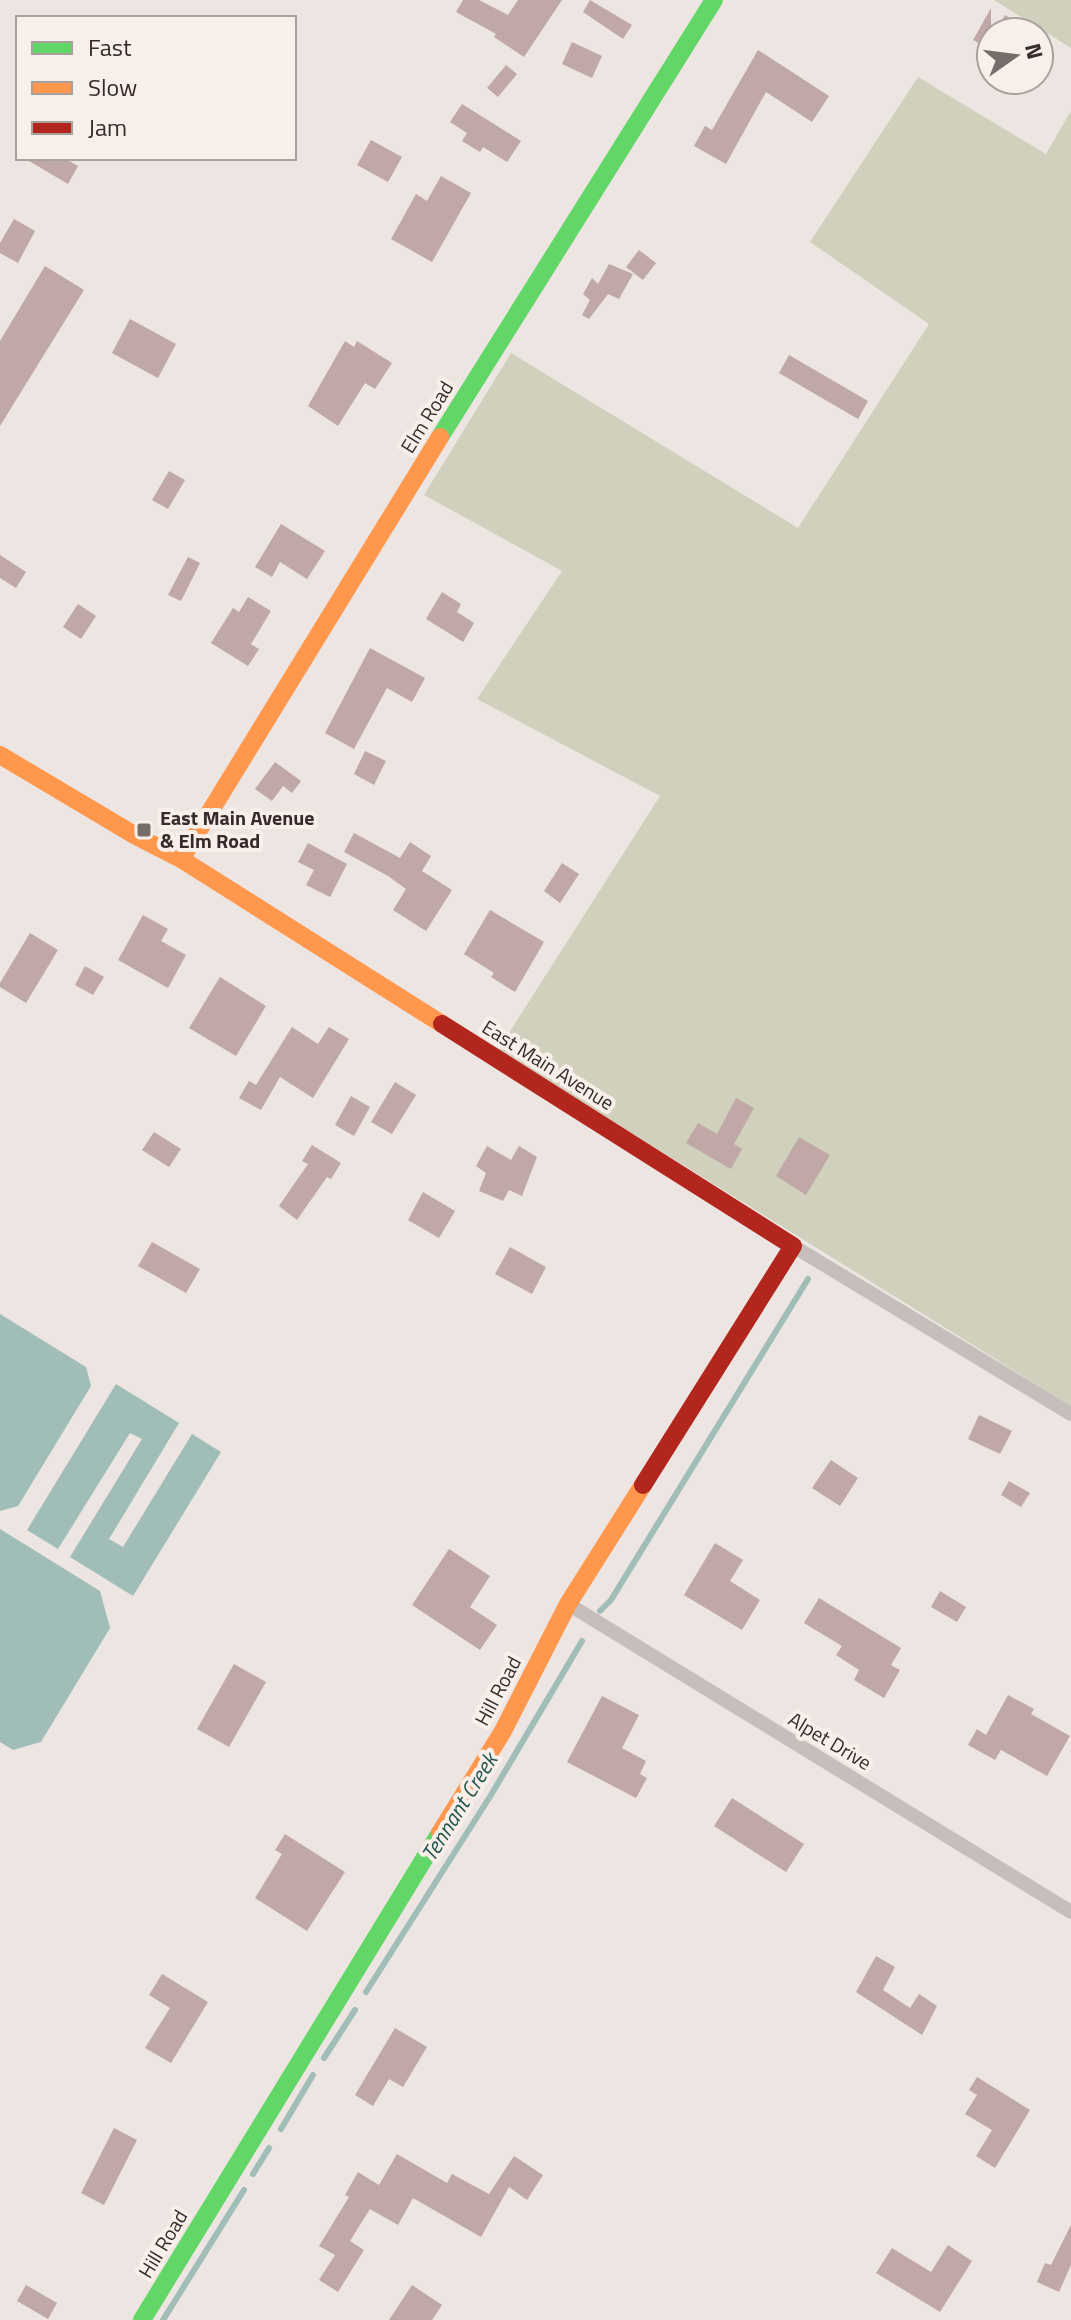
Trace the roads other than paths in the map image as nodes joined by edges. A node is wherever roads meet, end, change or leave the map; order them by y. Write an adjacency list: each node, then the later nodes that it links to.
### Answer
1 (714, 0): 3 (street, Elm Road)
2 (0, 755): 3 (street, East Main Avenue)
3 (181, 859): 4 (street, East Main Avenue)
4 (793, 1246): 5 (street, East Main Avenue); 6 (street, Hill Road)
5 (1071, 1414)
6 (568, 1604): 7 (street, Alpet Drive); 8 (street, Hill Road)
7 (1071, 1912)
8 (142, 2320)

